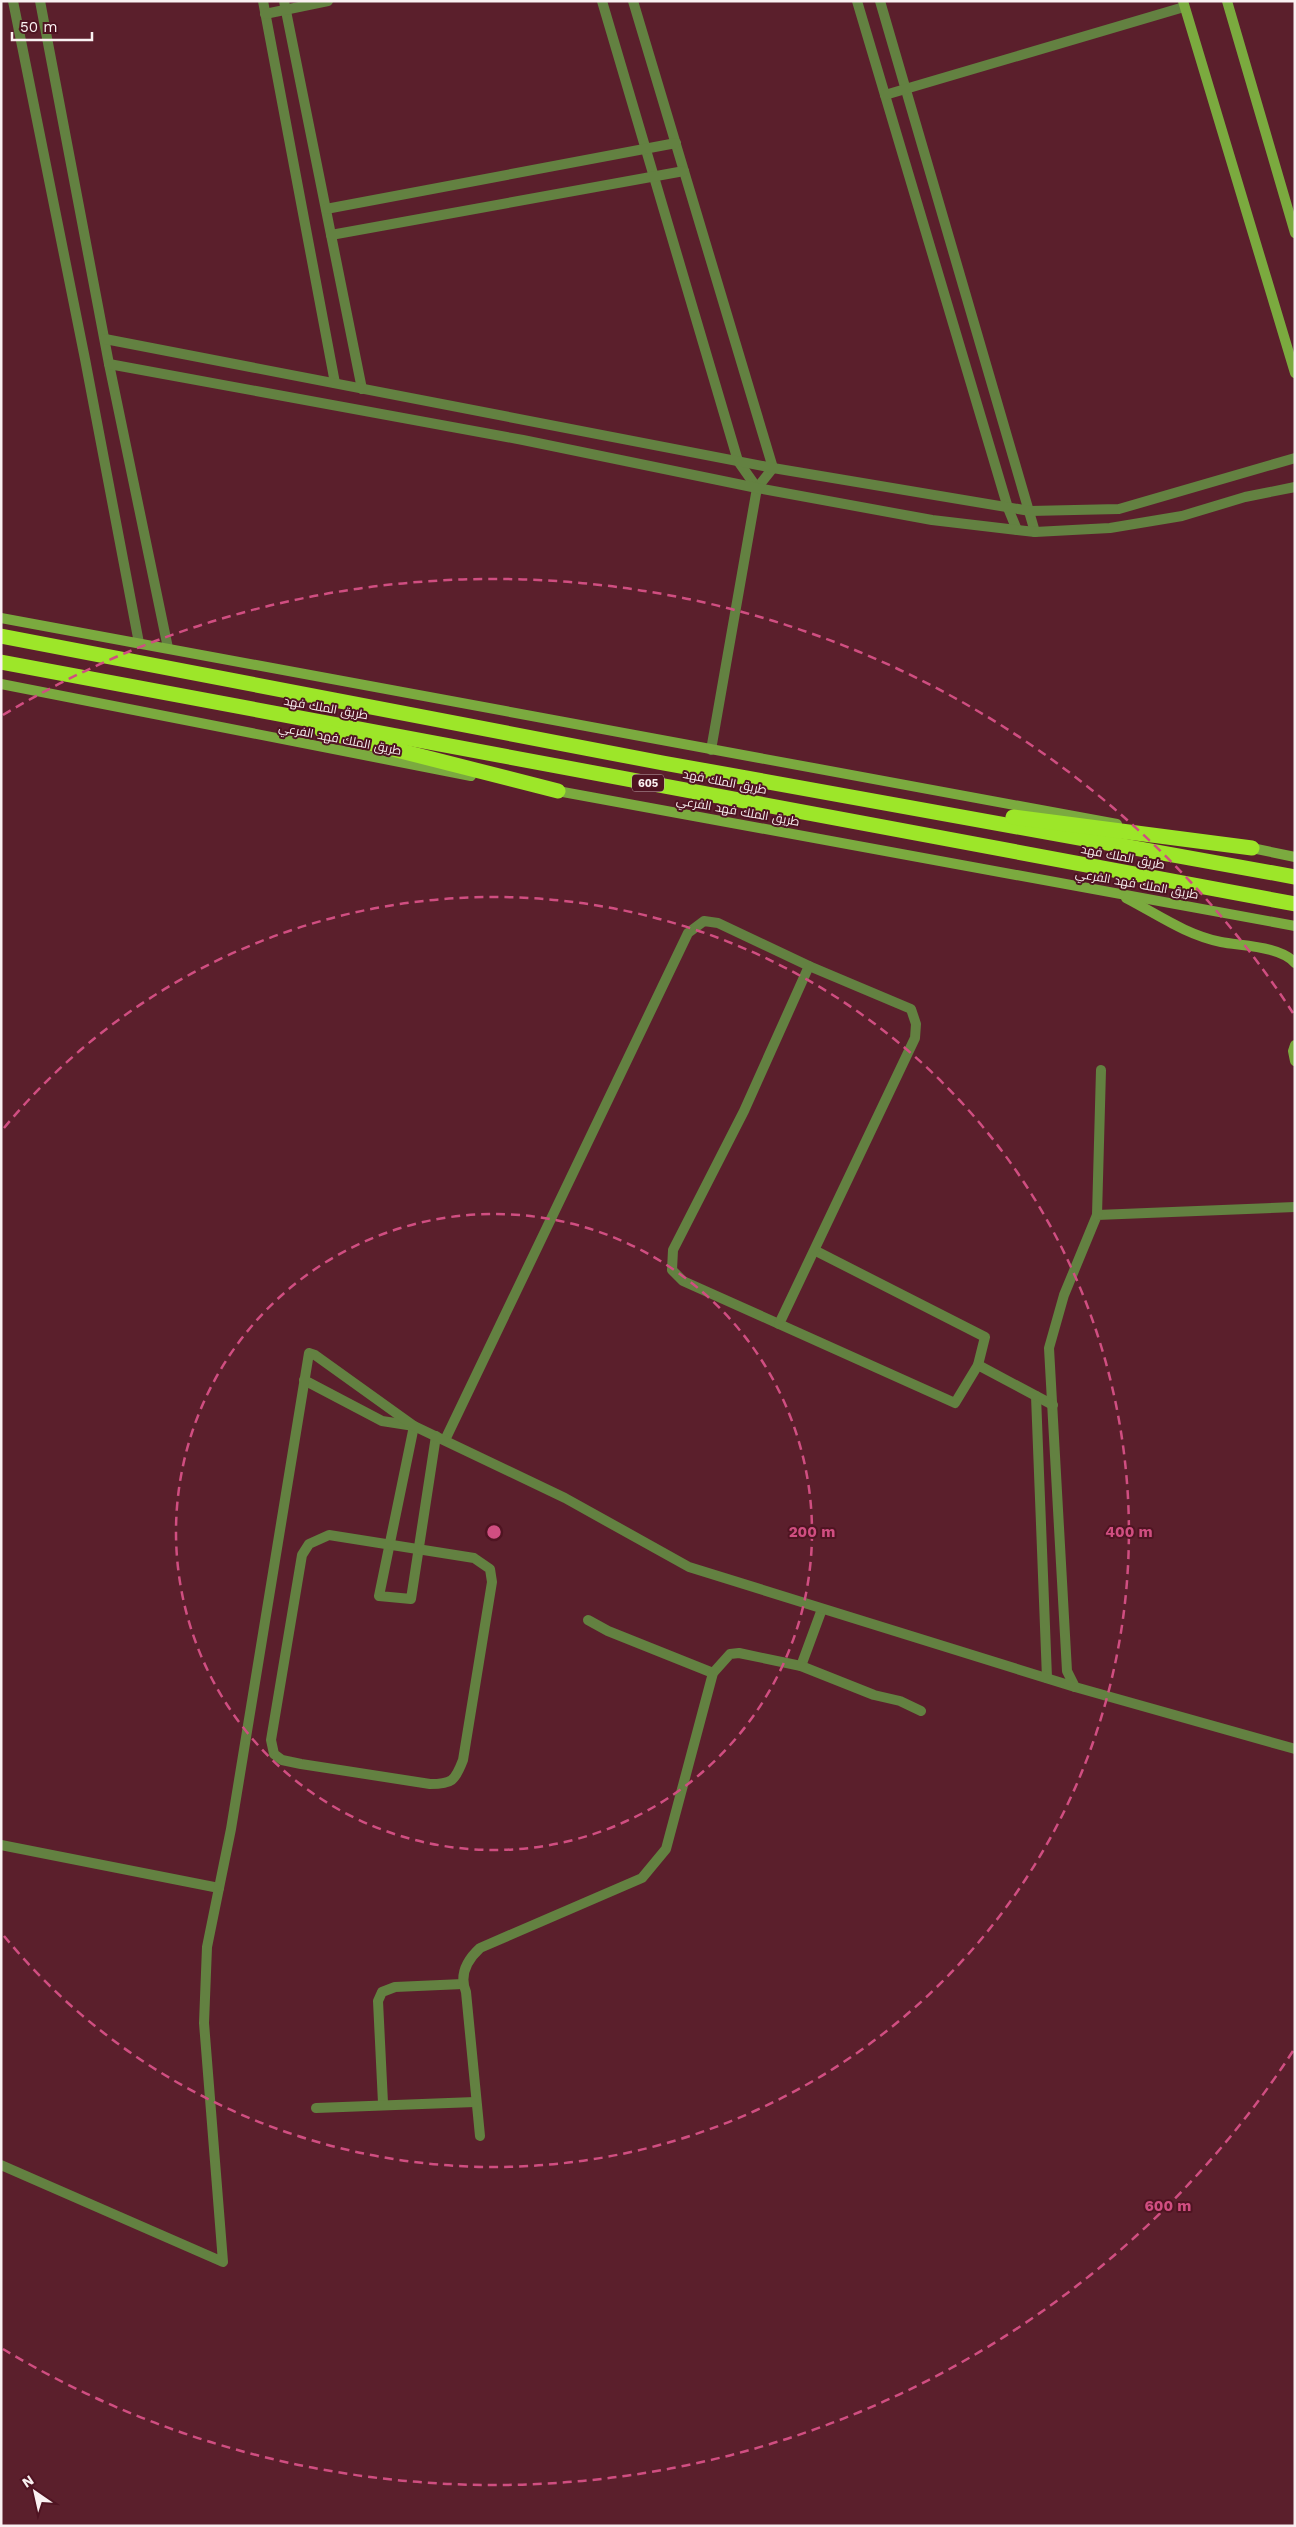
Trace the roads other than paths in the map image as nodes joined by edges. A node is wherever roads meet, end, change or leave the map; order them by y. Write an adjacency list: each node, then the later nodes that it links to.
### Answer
1 (13, 1): 38 (street)
2 (40, 1): 22 (street)
3 (262, 1): 12 (street)
4 (328, 1): 11 (street)
5 (602, 1): 16 (street)
6 (634, 1): 15 (street)
7 (857, 1): 14 (street)
8 (880, 1): 13 (street)
9 (1227, 1): 20 (main road)
10 (1184, 4): 13 (street); 24 (main road)
11 (285, 6): 12 (street); 19 (street)
12 (265, 14): 25 (street)
13 (906, 89): 14 (street); 33 (street)
14 (885, 96): 32 (street)
15 (676, 143): 16 (street); 17 (street)
16 (646, 148): 18 (street); 19 (street)
17 (684, 171): 18 (street); 29 (street)
18 (654, 177): 21 (street); 28 (street)
19 (326, 209): 21 (street)
20 (1295, 233)
21 (331, 235): 26 (street)
22 (105, 339): 23 (street); 25 (street)
23 (109, 364): 31 (street); 39 (street)
24 (1295, 373)
25 (335, 383): 26 (street)
26 (362, 389): 28 (street)
27 (1295, 458): 33 (street)
28 (738, 461): 29 (street); 31 (street)
29 (773, 468): 31 (street); 32 (street)
30 (1295, 487): 35 (street)
31 (757, 488): 34 (street); 43 (street)
32 (1008, 508): 33 (street); 34 (street)
33 (1030, 511): 35 (street)
34 (1017, 530): 35 (street)
35 (1035, 532)
36 (1, 618): 38 (main road)
37 (1, 636): 44 (highway, طريق الملك فهد / 605)
38 (139, 643): 39 (main road)
39 (168, 648): 43 (main road)
40 (1, 662): 42 (highway, طريق الملك فهد / 605)
41 (1, 684): 45 (main road, طريق الملك فهد الفرعي)
42 (165, 694): 45 (highway); 50 (highway, طريق الملك فهد / 605)
43 (711, 750): 46 (main road)
44 (792, 786): 46 (highway); 48 (highway, طريق الملك فهد / 605)
45 (558, 791): 49 (main road, طريق الملك فهد الفرعي)
46 (1252, 848): 47 (main road)
47 (1295, 857)
48 (1295, 877)
49 (1116, 893): 51 (main road, طريق الملك فهد الفرعي); 52 (main road)
50 (1295, 904)
51 (1295, 926)
52 (1295, 963)
53 (809, 966): 59 (street); 60 (street); 66 (street)
54 (1295, 1045): 55 (main road)
55 (1295, 1061)
56 (1101, 1070): 58 (street)
57 (1295, 1207): 58 (street)
58 (1097, 1215): 64 (street)
59 (816, 1251): 60 (street); 61 (street)
60 (779, 1324): 61 (street)
61 (978, 1365): 63 (street)
62 (304, 1380): 65 (street); 65 (street); 78 (street)
63 (1036, 1396): 64 (street); 73 (street)
64 (1053, 1405): 74 (street)
65 (414, 1426): 66 (street); 67 (street)
66 (441, 1438): 68 (street); 69 (street)
67 (390, 1545): 68 (street); 68 (street); 68 (street)
68 (419, 1550)
69 (822, 1609): 71 (street); 73 (street)
70 (588, 1620): 72 (street)
71 (801, 1666): 72 (street); 75 (street)
72 (713, 1673): 79 (street)
73 (1047, 1678): 74 (street)
74 (1075, 1687): 76 (street)
75 (921, 1711)
76 (1295, 1749)
77 (1, 1845): 78 (street)
78 (219, 1888): 84 (street)
79 (463, 1984): 80 (street); 81 (street)
80 (475, 2102): 81 (street); 83 (street)
81 (383, 2103): 82 (street)
82 (316, 2108)
83 (480, 2136)
84 (1, 2165)

